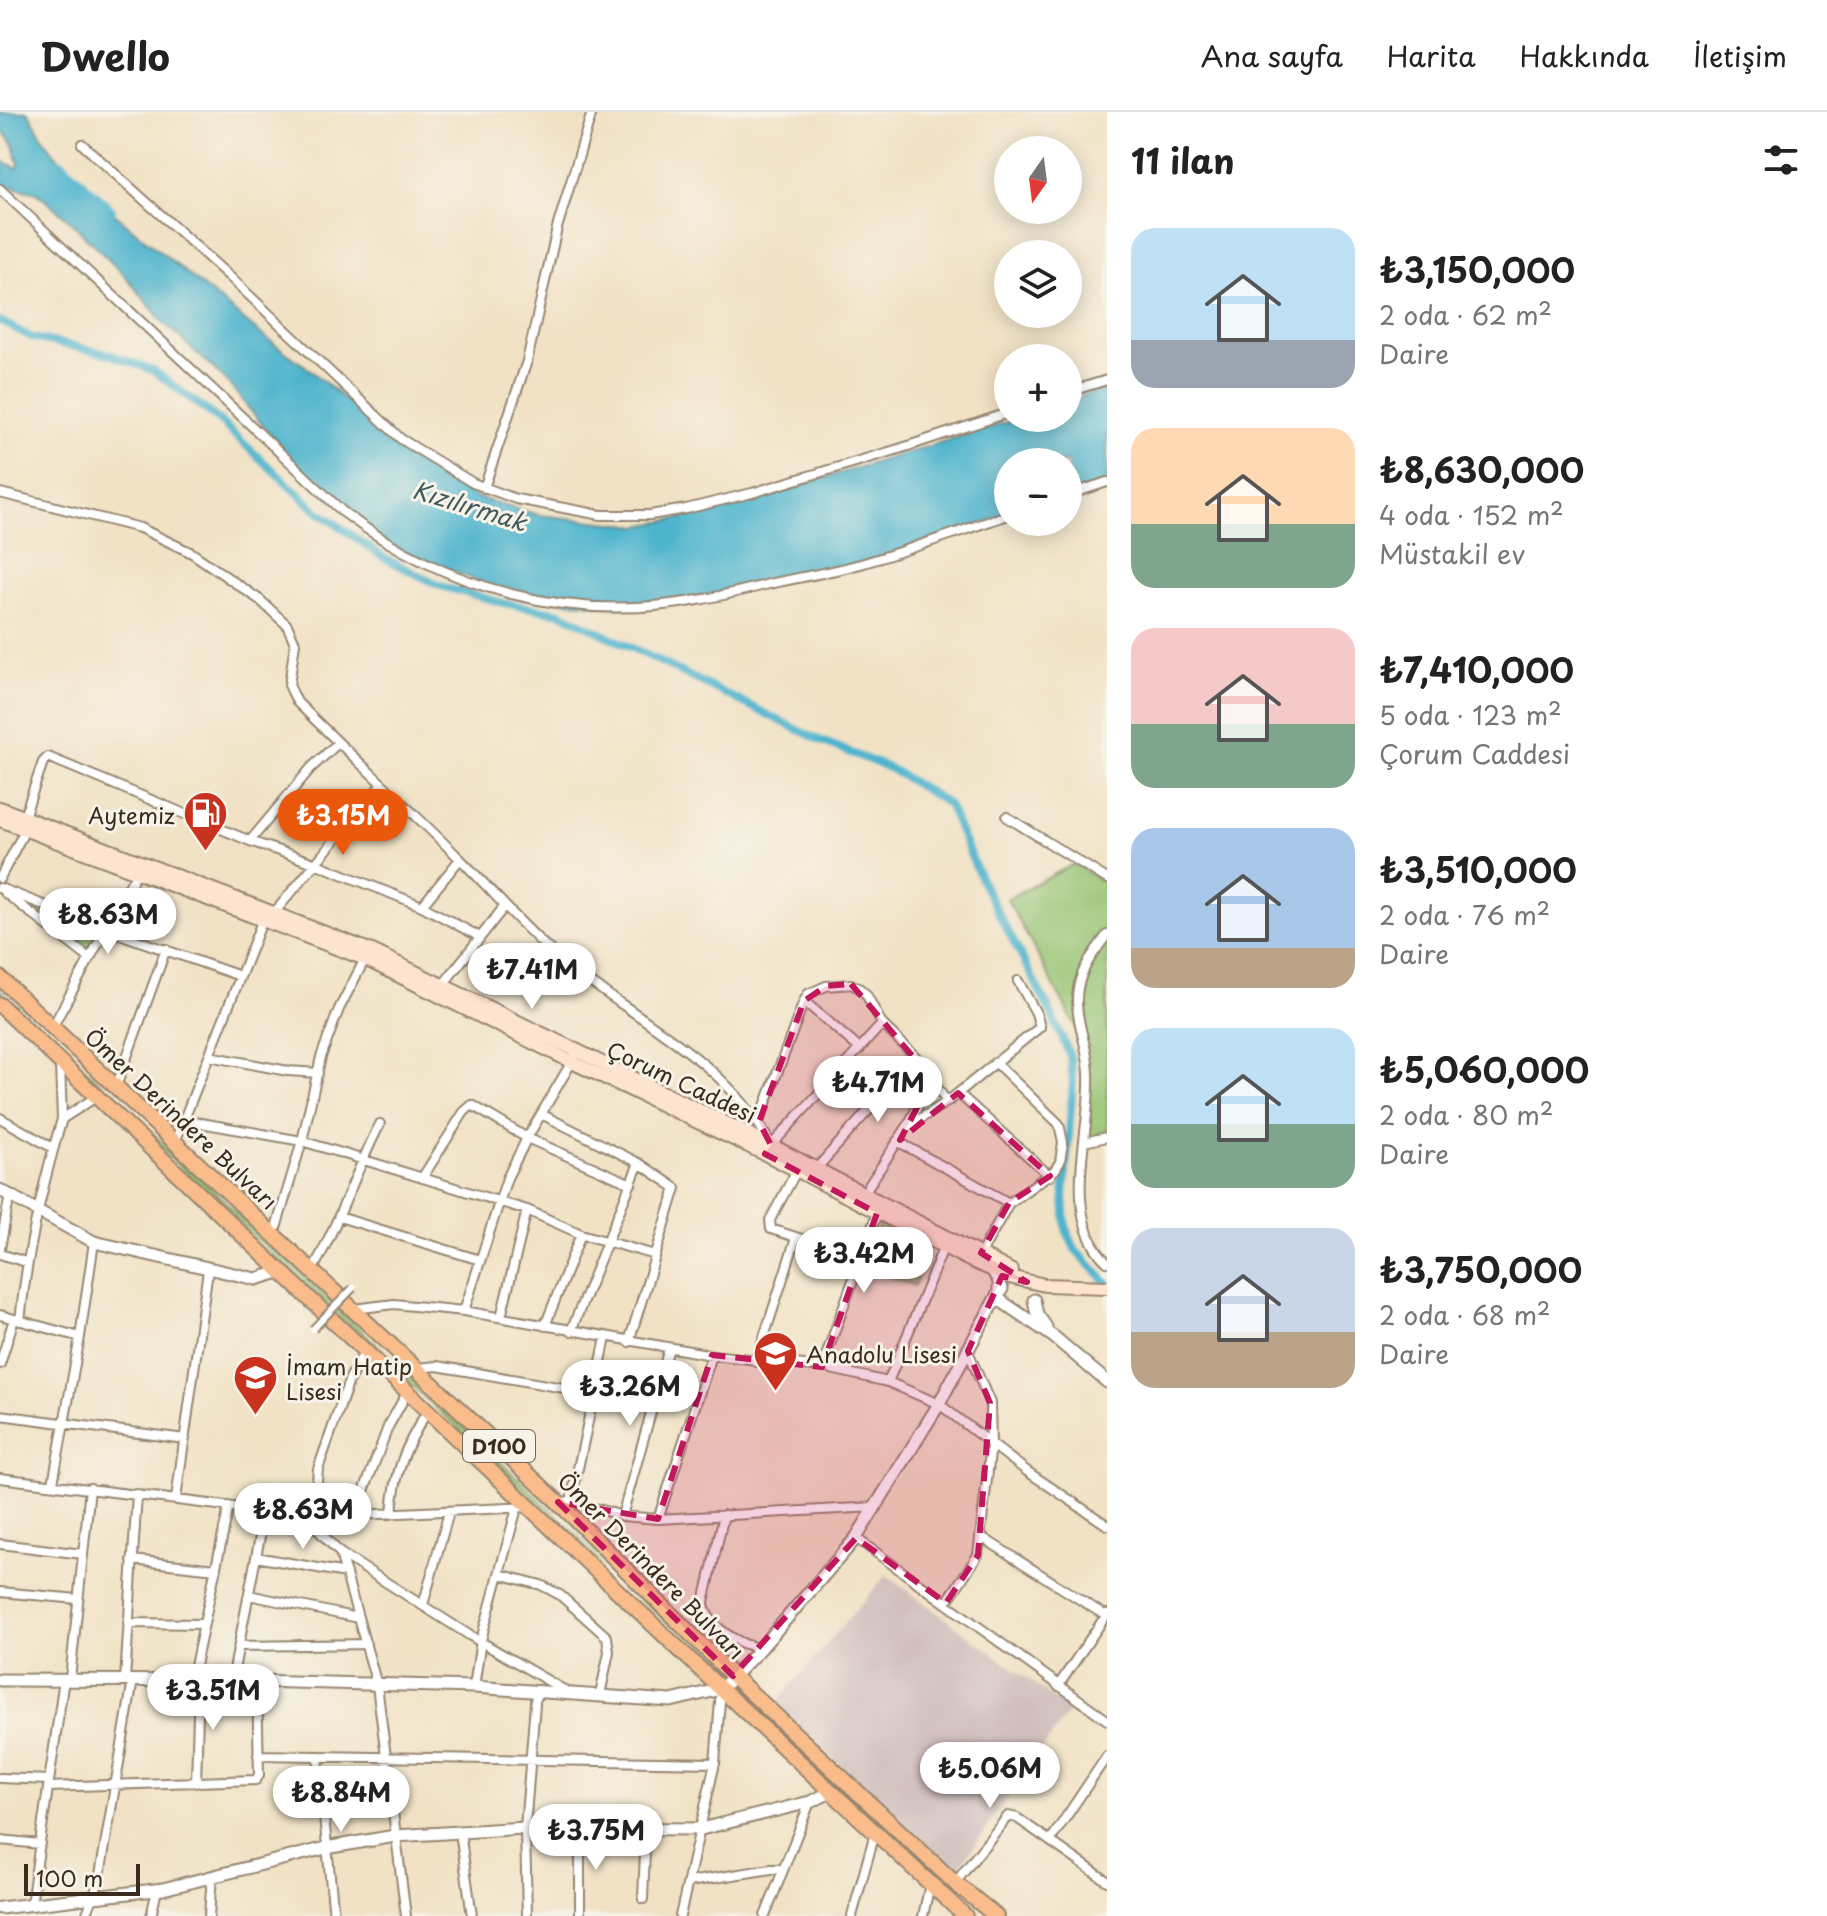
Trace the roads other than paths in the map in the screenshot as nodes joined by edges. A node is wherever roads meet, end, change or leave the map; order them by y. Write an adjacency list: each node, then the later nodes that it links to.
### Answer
1 (592, 112): 8 (street)
2 (82, 144): 8 (street)
3 (0, 189): 11 (street)
4 (1107, 380): 5 (street)
5 (1082, 388)
6 (994, 417): 8 (street)
7 (1107, 482): 9 (street)
8 (484, 488)
9 (1082, 490)
10 (0, 493): 12 (street)
11 (994, 520)
12 (338, 743): 13 (street); 18 (street)
13 (381, 785): 19 (street); 20 (street)
14 (0, 808): 17 (main road, Çorum Caddesi)
15 (1007, 817): 23 (street)
16 (0, 820): 17 (main road, Çorum Caddesi)
17 (25, 823): 18 (street); 21 (main road, Çorum Caddesi); 22 (street); 27 (main road, Çorum Caddesi)
18 (250, 841): 20 (street)
19 (460, 859): 25 (street); 26 (street)
20 (317, 864): 25 (street); 27 (street)
21 (137, 872): 27 (main road, Çorum Caddesi); 28 (street)
22 (0, 878)
23 (1107, 879)
24 (0, 888): 28 (street); 32 (street)
25 (422, 906): 30 (street)
26 (504, 907): 30 (street); 58 (street)
27 (268, 916): 33 (main road, Çorum Caddesi); 34 (street); 37 (main road, Çorum Caddesi)
28 (105, 929): 31 (street); 32 (street)
29 (1107, 935): 66 (street)
30 (480, 937): 37 (street)
31 (166, 949): 34 (street); 50 (street)
32 (89, 958): 41 (street)
33 (365, 959): 45 (main road, Çorum Caddesi); 48 (street)
34 (240, 976): 43 (street)
35 (0, 978): 41 (highway, Ömer Derindere Bulvarı / D100)
36 (1018, 981): 46 (street)
37 (441, 987): 45 (main road, Çorum Caddesi)
38 (804, 1001): 40 (street); 42 (street); 58 (street)
39 (0, 1005): 47 (highway, Ömer Derindere Bulvarı / D100)
40 (882, 1024): 42 (street); 44 (street)
41 (53, 1026): 50 (highway, Ömer Derindere Bulvarı / D100)
42 (860, 1049): 68 (street)
43 (209, 1056): 48 (street); 57 (street)
44 (916, 1057): 49 (street); 71 (street)
45 (575, 1058): 54 (street); 68 (main road, Çorum Caddesi)
46 (995, 1062): 51 (street); 73 (street)
47 (60, 1063): 52 (highway, Ömer Derindere Bulvarı / D100); 56 (street)
48 (318, 1073): 63 (street)
49 (932, 1079): 53 (street); 60 (street)
50 (116, 1087): 65 (highway, Ömer Derindere Bulvarı / D100)
51 (958, 1093): 53 (street); 73 (street)
52 (96, 1097): 56 (street); 99 (highway, Ömer Derindere Bulvarı / D100)
53 (947, 1102): 60 (street)
54 (541, 1114): 62 (street); 70 (street)
55 (0, 1118): 67 (street)
56 (62, 1119): 67 (street)
57 (184, 1120): 63 (street); 65 (street)
58 (759, 1122): 68 (street)
59 (380, 1124): 69 (street)
60 (907, 1127): 64 (street)
61 (1107, 1137): 66 (street)
62 (527, 1138): 74 (street); 75 (street); 78 (street)
63 (302, 1141): 69 (street); 85 (street)
64 (897, 1141): 77 (street); 79 (street)
65 (175, 1142): 85 (highway, Ömer Derindere Bulvarı / D100)
66 (1084, 1142): 96 (street)
67 (53, 1148): 80 (street)
68 (768, 1150): 71 (main road, Çorum Caddesi); 72 (main road, Çorum Caddesi)
69 (362, 1159): 74 (street); 83 (street)
70 (639, 1163): 75 (street); 92 (street)
71 (816, 1169): 77 (main road, Çorum Caddesi)
72 (797, 1170): 82 (main road, Çorum Caddesi); 86 (street)
73 (1050, 1176): 79 (street)
74 (422, 1178): 78 (street)
75 (631, 1184): 88 (street)
76 (5, 1192): 80 (street); 90 (street)
77 (864, 1193): 91 (main road, Çorum Caddesi)
78 (499, 1202): 81 (street); 94 (street)
79 (1009, 1203): 91 (street)
80 (37, 1208): 87 (street); 95 (street)
81 (527, 1210): 84 (street); 112 (street)
82 (877, 1213): 89 (main road, Çorum Caddesi); 93 (street)
83 (339, 1217): 94 (street); 100 (street)
84 (581, 1234): 88 (street); 114 (street)
85 (274, 1235): 100 (highway, Ömer Derindere Bulvarı / D100)
86 (796, 1238): 93 (street); 125 (street)
87 (94, 1242): 97 (street); 117 (street)
88 (606, 1242): 92 (street); 116 (street)
89 (944, 1246): 98 (main road, Çorum Caddesi); 129 (street)
90 (0, 1251): 95 (street)
91 (981, 1253): 102 (main road, Çorum Caddesi)
92 (655, 1255): 120 (street)
93 (860, 1258): 127 (street)
94 (480, 1260): 109 (street)
95 (26, 1262): 113 (street)
96 (1107, 1262)
97 (208, 1270): 99 (street); 137 (street)
98 (992, 1270): 101 (main road, Çorum Caddesi); 107 (street)
99 (283, 1271): 122 (highway, Ömer Derindere Bulvarı / D100)
100 (312, 1271): 108 (highway, Ömer Derindere Bulvarı / D100)
101 (1014, 1279): 102 (main road, Çorum Caddesi); 107 (street)
102 (1027, 1282): 103 (main road, Çorum Caddesi); 106 (street)
103 (1045, 1285): 104 (main road, Çorum Caddesi); 106 (street)
104 (1103, 1287)
105 (353, 1288): 115 (street, bridge)
106 (1034, 1298): 110 (street); 118 (street)
107 (997, 1299): 110 (street); 123 (street)
108 (353, 1309): 109 (street); 128 (highway, Ömer Derindere Bulvarı / D100)
109 (464, 1311): 112 (street)
110 (1017, 1311): 118 (street)
111 (0, 1315): 113 (street)
112 (501, 1317): 114 (street)
113 (17, 1320): 117 (street); 126 (street)
114 (545, 1326): 116 (street)
115 (313, 1329)
116 (571, 1331): 119 (street)
117 (80, 1337): 136 (street)
118 (1054, 1337): 130 (street)
119 (606, 1338): 120 (street); 132 (street)
120 (629, 1342): 121 (street)
121 (669, 1348): 124 (street); 153 (street)
122 (366, 1351): 131 (highway, Ömer Derindere Bulvarı / D100); 154 (street)
123 (968, 1351): 133 (street); 138 (street)
124 (712, 1355): 125 (street); 155 (street)
125 (756, 1362): 127 (street)
126 (0, 1364)
127 (822, 1367): 129 (street)
128 (415, 1368): 132 (street); 144 (highway, Ömer Derindere Bulvarı / D100)
129 (888, 1382): 133 (street)
130 (1107, 1382)
131 (408, 1390): 134 (highway, Ömer Derindere Bulvarı / D100); 151 (street)
132 (593, 1393): 144 (street)
133 (939, 1404): 138 (street); 146 (street)
134 (428, 1409): 147 (highway, Ömer Derindere Bulvarı / D100); 150 (street)
135 (0, 1415): 136 (street)
136 (64, 1424): 137 (street); 140 (street)
137 (185, 1439): 143 (street)
138 (991, 1445): 156 (street); 157 (street)
139 (0, 1478): 140 (street)
140 (53, 1483): 141 (street)
141 (90, 1488): 142 (street); 161 (street)
142 (137, 1494): 143 (street); 163 (street)
143 (176, 1499): 145 (street)
144 (565, 1502): 153 (street); 180 (highway, Ömer Derindere Bulvarı / D100)
145 (229, 1506): 148 (street); 164 (street)
146 (876, 1507): 152 (street); 158 (street)
147 (524, 1508): 149 (street); 166 (street); 190 (highway, Ömer Derindere Bulvarı / D100)
148 (265, 1511): 154 (street); 162 (street)
149 (449, 1512): 150 (street); 171 (street)
150 (392, 1514): 151 (street)
151 (355, 1515): 154 (street)
152 (724, 1515): 155 (street); 179 (street)
153 (622, 1516): 155 (street)
154 (314, 1517): 160 (street)
155 (658, 1519)
156 (1107, 1525)
157 (980, 1536): 170 (street); 172 (street)
158 (856, 1538): 170 (street); 179 (street)
159 (0, 1544): 161 (street)
160 (340, 1553): 165 (street); 171 (street)
161 (83, 1554): 169 (street)
162 (256, 1557): 165 (street); 168 (street)
163 (132, 1560): 164 (street); 174 (street)
164 (216, 1569): 175 (street)
165 (346, 1573): 173 (street)
166 (499, 1574): 176 (street); 193 (street)
167 (0, 1592): 169 (street)
168 (249, 1595): 173 (street); 178 (street)
169 (78, 1599): 181 (street)
170 (946, 1603): 188 (street)
171 (423, 1605): 176 (street)
172 (1106, 1615): 188 (street)
173 (358, 1618): 177 (street)
174 (128, 1623): 175 (street); 183 (street)
175 (204, 1624): 184 (street)
176 (481, 1640): 189 (street); 192 (street)
177 (366, 1644): 178 (street); 187 (street)
178 (239, 1646): 185 (street)
179 (761, 1648): 180 (street)
180 (733, 1676): 190 (street); 223 (highway, Ömer Derindere Bulvarı / D100)
181 (67, 1679): 182 (street); 183 (street); 203 (street)
182 (0, 1680)
183 (129, 1680): 184 (street); 204 (street)
184 (195, 1680): 185 (street); 202 (street)
185 (232, 1680): 186 (street)
186 (257, 1681): 187 (street); 195 (street)
187 (377, 1685): 189 (street); 197 (street)
188 (1058, 1686): 194 (street)
189 (474, 1687): 191 (street)
190 (721, 1689): 193 (street); 200 (street); 205 (highway, Ömer Derindere Bulvarı / D100)
191 (536, 1691): 192 (street); 199 (street)
192 (569, 1693): 193 (street)
193 (600, 1695)
194 (1107, 1720)
195 (258, 1755): 196 (street); 202 (street)
196 (318, 1756): 197 (street); 217 (street)
197 (385, 1756): 199 (street); 213 (street)
198 (1107, 1756): 215 (street)
199 (531, 1760): 200 (street); 207 (street)
200 (715, 1763): 210 (street)
201 (0, 1778): 203 (street)
202 (196, 1783): 204 (street)
203 (48, 1784): 204 (street); 216 (street)
204 (114, 1786): 226 (street)
205 (831, 1792): 206 (street); 212 (highway, Ömer Derindere Bulvarı / D100)
206 (810, 1802): 210 (street); 218 (street)
207 (525, 1828): 208 (street); 211 (street); 236 (street)
208 (580, 1828): 209 (street); 237 (street)
209 (646, 1828): 210 (street); 227 (street)
210 (701, 1829): 222 (street)
211 (460, 1832): 213 (street); 235 (street)
212 (875, 1833): 224 (highway, Ömer Derindere Bulvarı / D100); 240 (street)
213 (395, 1836): 217 (street); 234 (street)
214 (0, 1840): 216 (street)
215 (1050, 1841): 221 (street); 223 (street)
216 (40, 1844): 228 (street)
217 (326, 1848): 220 (street); 233 (street)
218 (783, 1869): 222 (street); 239 (street)
219 (1107, 1869): 221 (street)
220 (212, 1876): 225 (street); 232 (street)
221 (1104, 1879)
222 (689, 1882): 238 (street)
223 (955, 1883): 243 (highway, Ömer Derindere Bulvarı / D100)
224 (930, 1884): 241 (street); 242 (highway, Ömer Derindere Bulvarı / D100)
225 (157, 1890): 226 (street); 231 (street)
226 (92, 1899): 228 (street); 230 (street)
227 (643, 1899)
228 (31, 1904): 229 (street)
229 (0, 1908)
230 (86, 1916)
231 (151, 1916)
232 (209, 1916)
233 (334, 1916)
234 (406, 1916)
235 (472, 1916)
236 (527, 1916)
237 (580, 1916)
238 (680, 1916)
239 (765, 1916)
240 (852, 1916)
241 (923, 1916)
242 (965, 1916)
243 (996, 1916)

